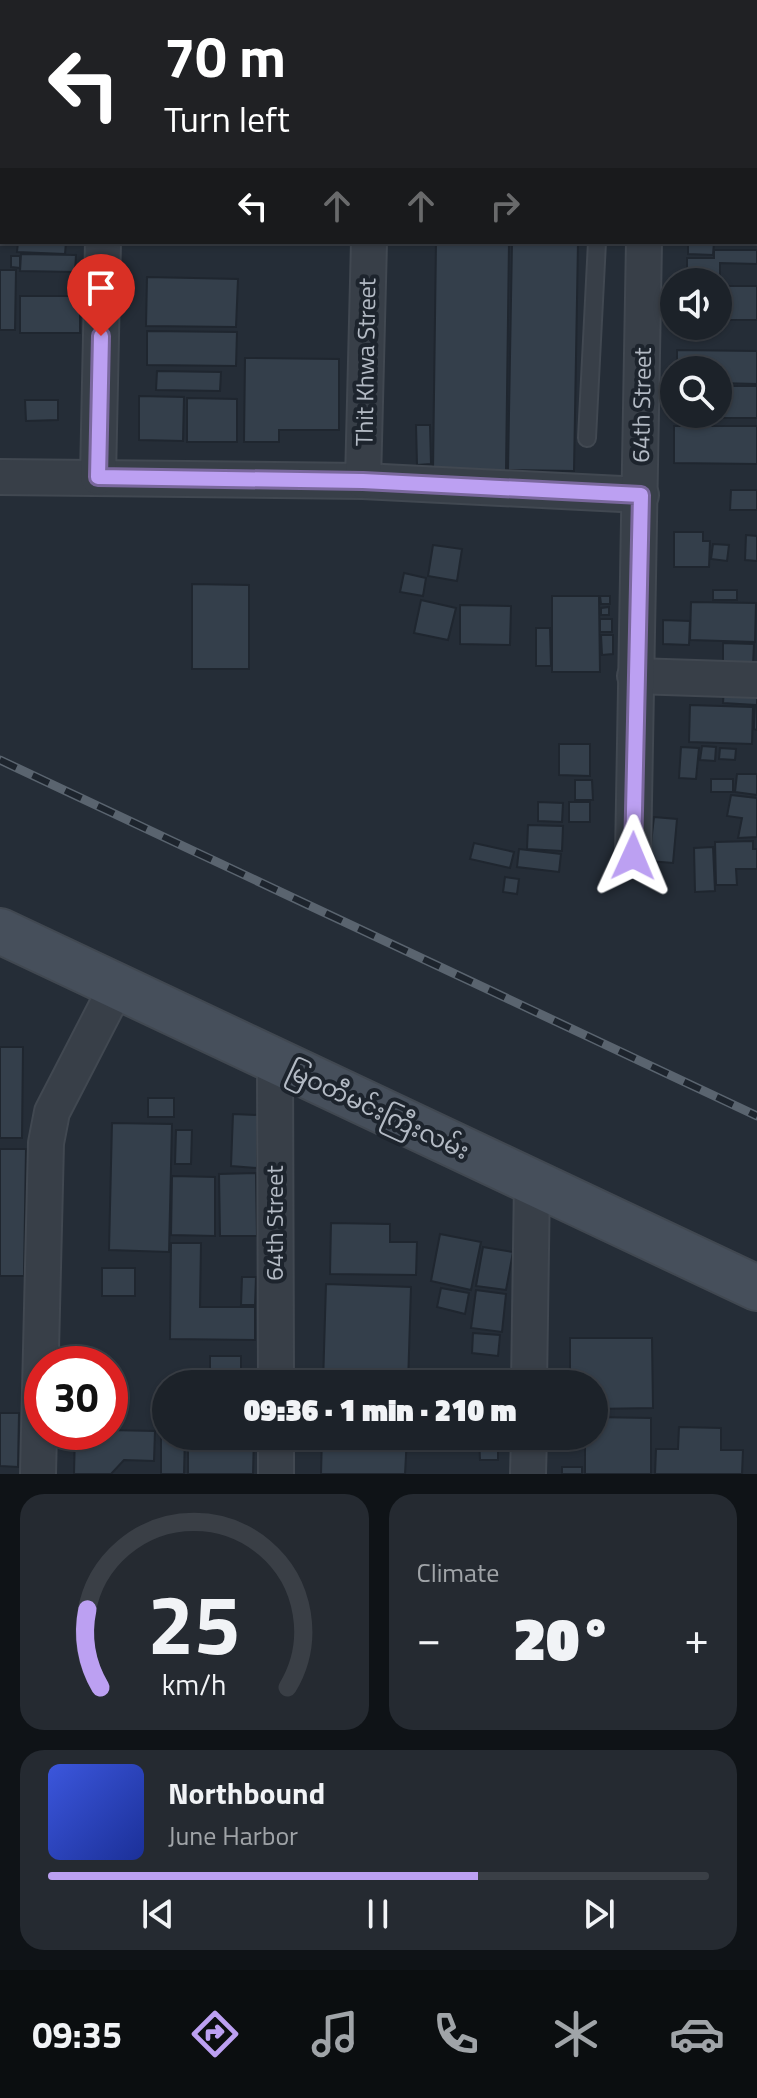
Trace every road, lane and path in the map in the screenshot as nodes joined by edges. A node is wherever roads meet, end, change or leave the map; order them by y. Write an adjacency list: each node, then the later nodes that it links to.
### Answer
1 (103, 244): 7 (street)
2 (369, 244): 8 (street, Thit Khwa Street)
3 (597, 244): 5 (lane)
4 (644, 244): 9 (street, 64th Street)
5 (587, 438)
6 (0, 477): 7 (street)
7 (98, 477): 8 (street)
8 (363, 481): 9 (street)
9 (641, 495): 10 (street, 64th Street)
10 (635, 676): 11 (street); 12 (street, 64th Street)
11 (757, 680)
12 (633, 856)
13 (0, 931): 14 (main road, မြဝတီမင်းကြီးလမ်း)
14 (117, 986): 15 (main road, မြဝတီမင်းကြီးလမ်း); 22 (street)
15 (275, 1062): 16 (main road, မြဝတီမင်းကြီးလမ်း); 18 (street, 64th Street)
16 (532, 1182): 17 (main road, မြဝတီမင်းကြီးလမ်း); 19 (street)
17 (757, 1288)
18 (276, 1370)
19 (529, 1370)
20 (276, 1450): 23 (street)
21 (529, 1450): 24 (street)
22 (38, 1474)
23 (276, 1474)
24 (528, 1474)

